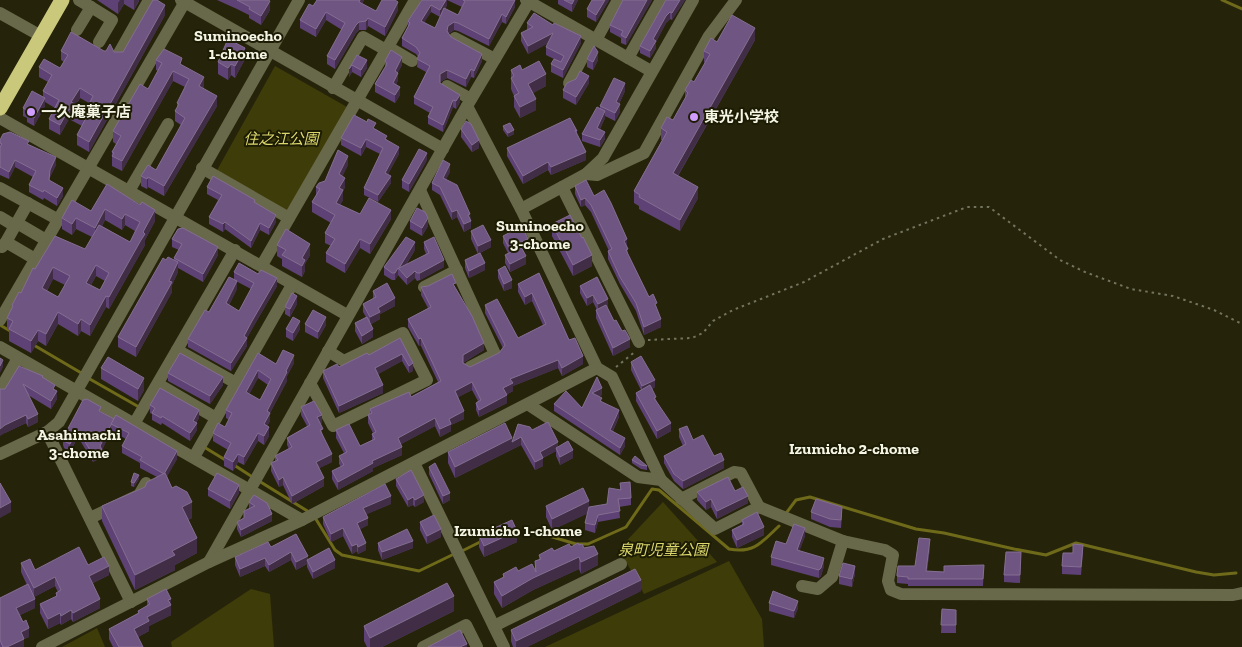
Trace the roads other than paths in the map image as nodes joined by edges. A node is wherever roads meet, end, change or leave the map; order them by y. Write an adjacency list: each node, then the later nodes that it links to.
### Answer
1 (79, 0): 12 (street)
2 (150, 0): 21 (street)
3 (299, 0): 20 (street)
4 (414, 0): 19 (street)
5 (618, 0): 17 (street)
6 (661, 0): 22 (street)
7 (693, 0): 25 (street)
8 (736, 0): 37 (street)
9 (59, 1): 15 (highway)
10 (184, 1): 20 (street); 35 (street)
11 (528, 1): 17 (street); 23 (street)
12 (91, 7): 14 (street); 18 (street)
13 (0, 12): 15 (street)
14 (77, 30)
15 (41, 36): 31 (highway)
16 (455, 38): 23 (street)
17 (594, 39): 22 (street); 26 (street)
18 (99, 42)
19 (387, 49): 24 (street); 28 (street); 29 (street)
20 (270, 52): 28 (street); 36 (street)
21 (118, 55)
22 (628, 58): 25 (street)
23 (494, 59): 30 (street)
24 (412, 61)
25 (652, 71): 37 (street)
26 (569, 83)
27 (447, 86): 30 (street)
28 (333, 88): 29 (street)
29 (356, 101): 34 (street); 46 (street)
30 (469, 102): 34 (street); 43 (street)
31 (0, 108)
32 (0, 118): 35 (street)
33 (168, 124): 41 (street)
34 (443, 149): 40 (street)
35 (87, 168): 41 (street); 47 (street)
36 (202, 168): 44 (street); 46 (street)
37 (586, 174): 38 (street)
38 (562, 187): 43 (street); 60 (street)
39 (0, 188): 42 (street)
40 (420, 190): 54 (street); 58 (street)
41 (129, 191): 44 (street)
42 (28, 203): 47 (street); 48 (street)
43 (521, 209): 66 (street)
44 (175, 217): 51 (street); 71 (street)
45 (0, 218): 48 (street)
46 (289, 218): 53 (street)
47 (57, 219): 49 (street)
48 (16, 225): 49 (street); 50 (street)
49 (46, 240): 52 (street)
50 (3, 244): 52 (street)
51 (235, 250): 53 (street); 62 (street)
52 (35, 259): 57 (street)
53 (262, 265): 55 (street)
54 (457, 270): 56 (street); 65 (street)
55 (292, 285): 58 (street); 67 (street)
56 (424, 287)
57 (5, 301): 59 (street)
58 (347, 315): 63 (street)
59 (0, 320)
60 (639, 342)
61 (0, 347): 64 (street)
62 (177, 350): 67 (street); 69 (street)
63 (328, 350): 68 (street); 68 (street)
64 (18, 358): 70 (street); 71 (street)
65 (470, 367)
66 (600, 371): 72 (street); 79 (street)
67 (236, 383): 73 (street)
68 (310, 383): 81 (street)
69 (158, 384): 73 (street); 74 (street)
70 (0, 390)
71 (77, 391): 74 (street); 75 (street)
72 (529, 405): 78 (street); 79 (street)
73 (216, 418): 77 (street)
74 (134, 424): 77 (street)
75 (48, 432): 76 (street); 84 (street)
76 (0, 454)
77 (194, 457): 81 (street)
78 (414, 463): 85 (street); 92 (street)
79 (661, 480): 82 (street)
80 (146, 483): 84 (street)
81 (250, 491): 85 (street); 87 (street)
82 (681, 499): 83 (street); 83 (street)
83 (759, 507): 86 (street)
84 (90, 518): 91 (street)
85 (302, 520): 87 (street)
86 (843, 542): 89 (street); 90 (street)
87 (209, 562): 91 (street)
88 (621, 564): 92 (street)
89 (802, 586)
90 (1242, 593)
91 (131, 602): 93 (street)
92 (494, 626): 96 (street)
93 (42, 647)
94 (423, 647): 95 (street)
95 (477, 647)
96 (504, 647)

